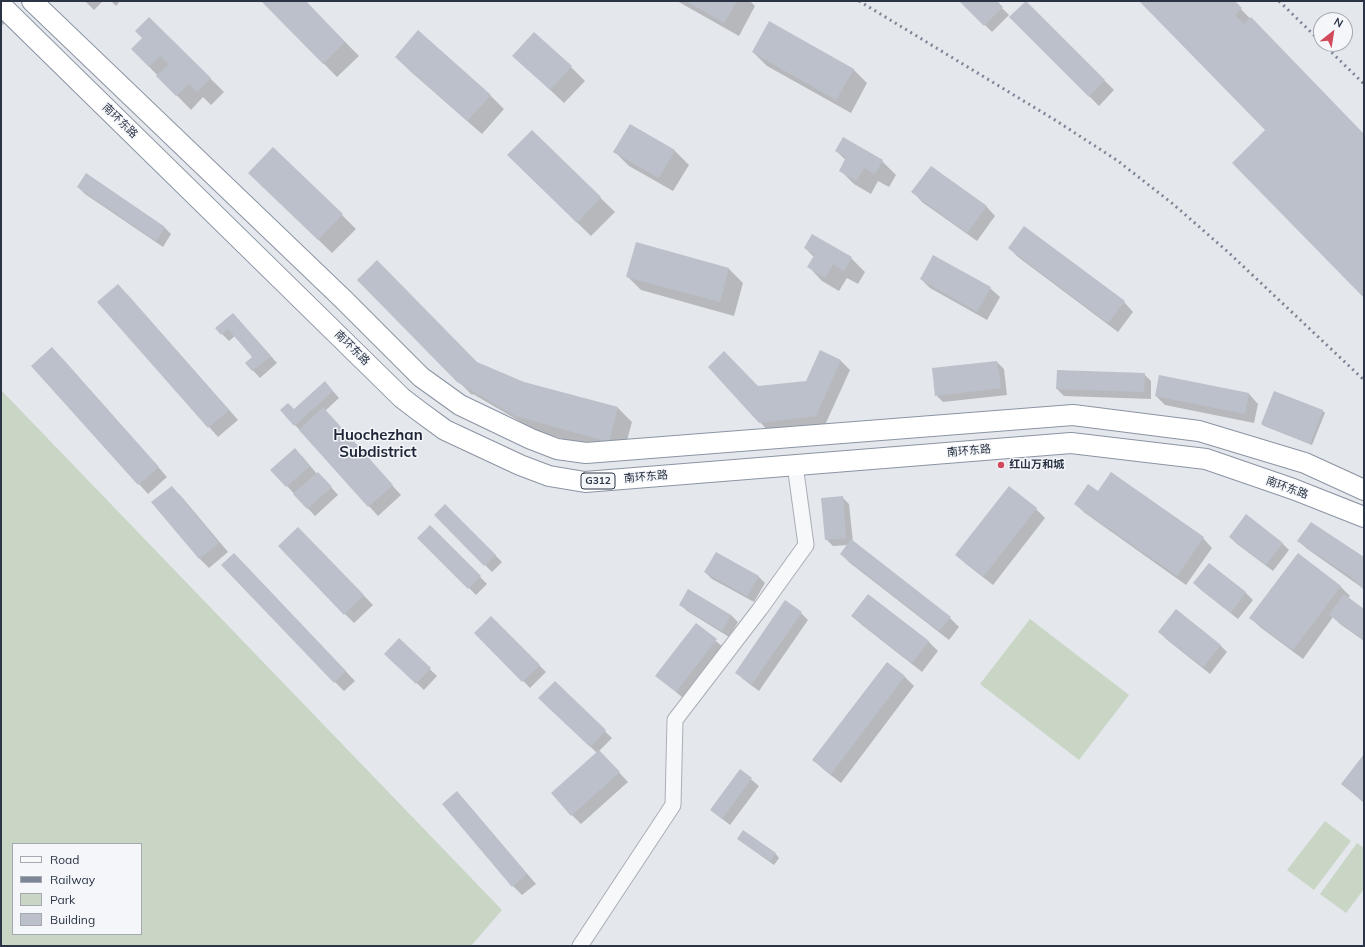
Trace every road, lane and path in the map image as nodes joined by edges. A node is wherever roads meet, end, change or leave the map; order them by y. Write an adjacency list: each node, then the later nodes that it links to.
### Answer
1 (32, 1): 4 (highway)
2 (1, 5): 3 (highway, 南环东路 / G312)
3 (795, 465): 5 (highway, 南环东路 / G312); 6 (street)
4 (1364, 490)
5 (1364, 517)
6 (580, 946)

